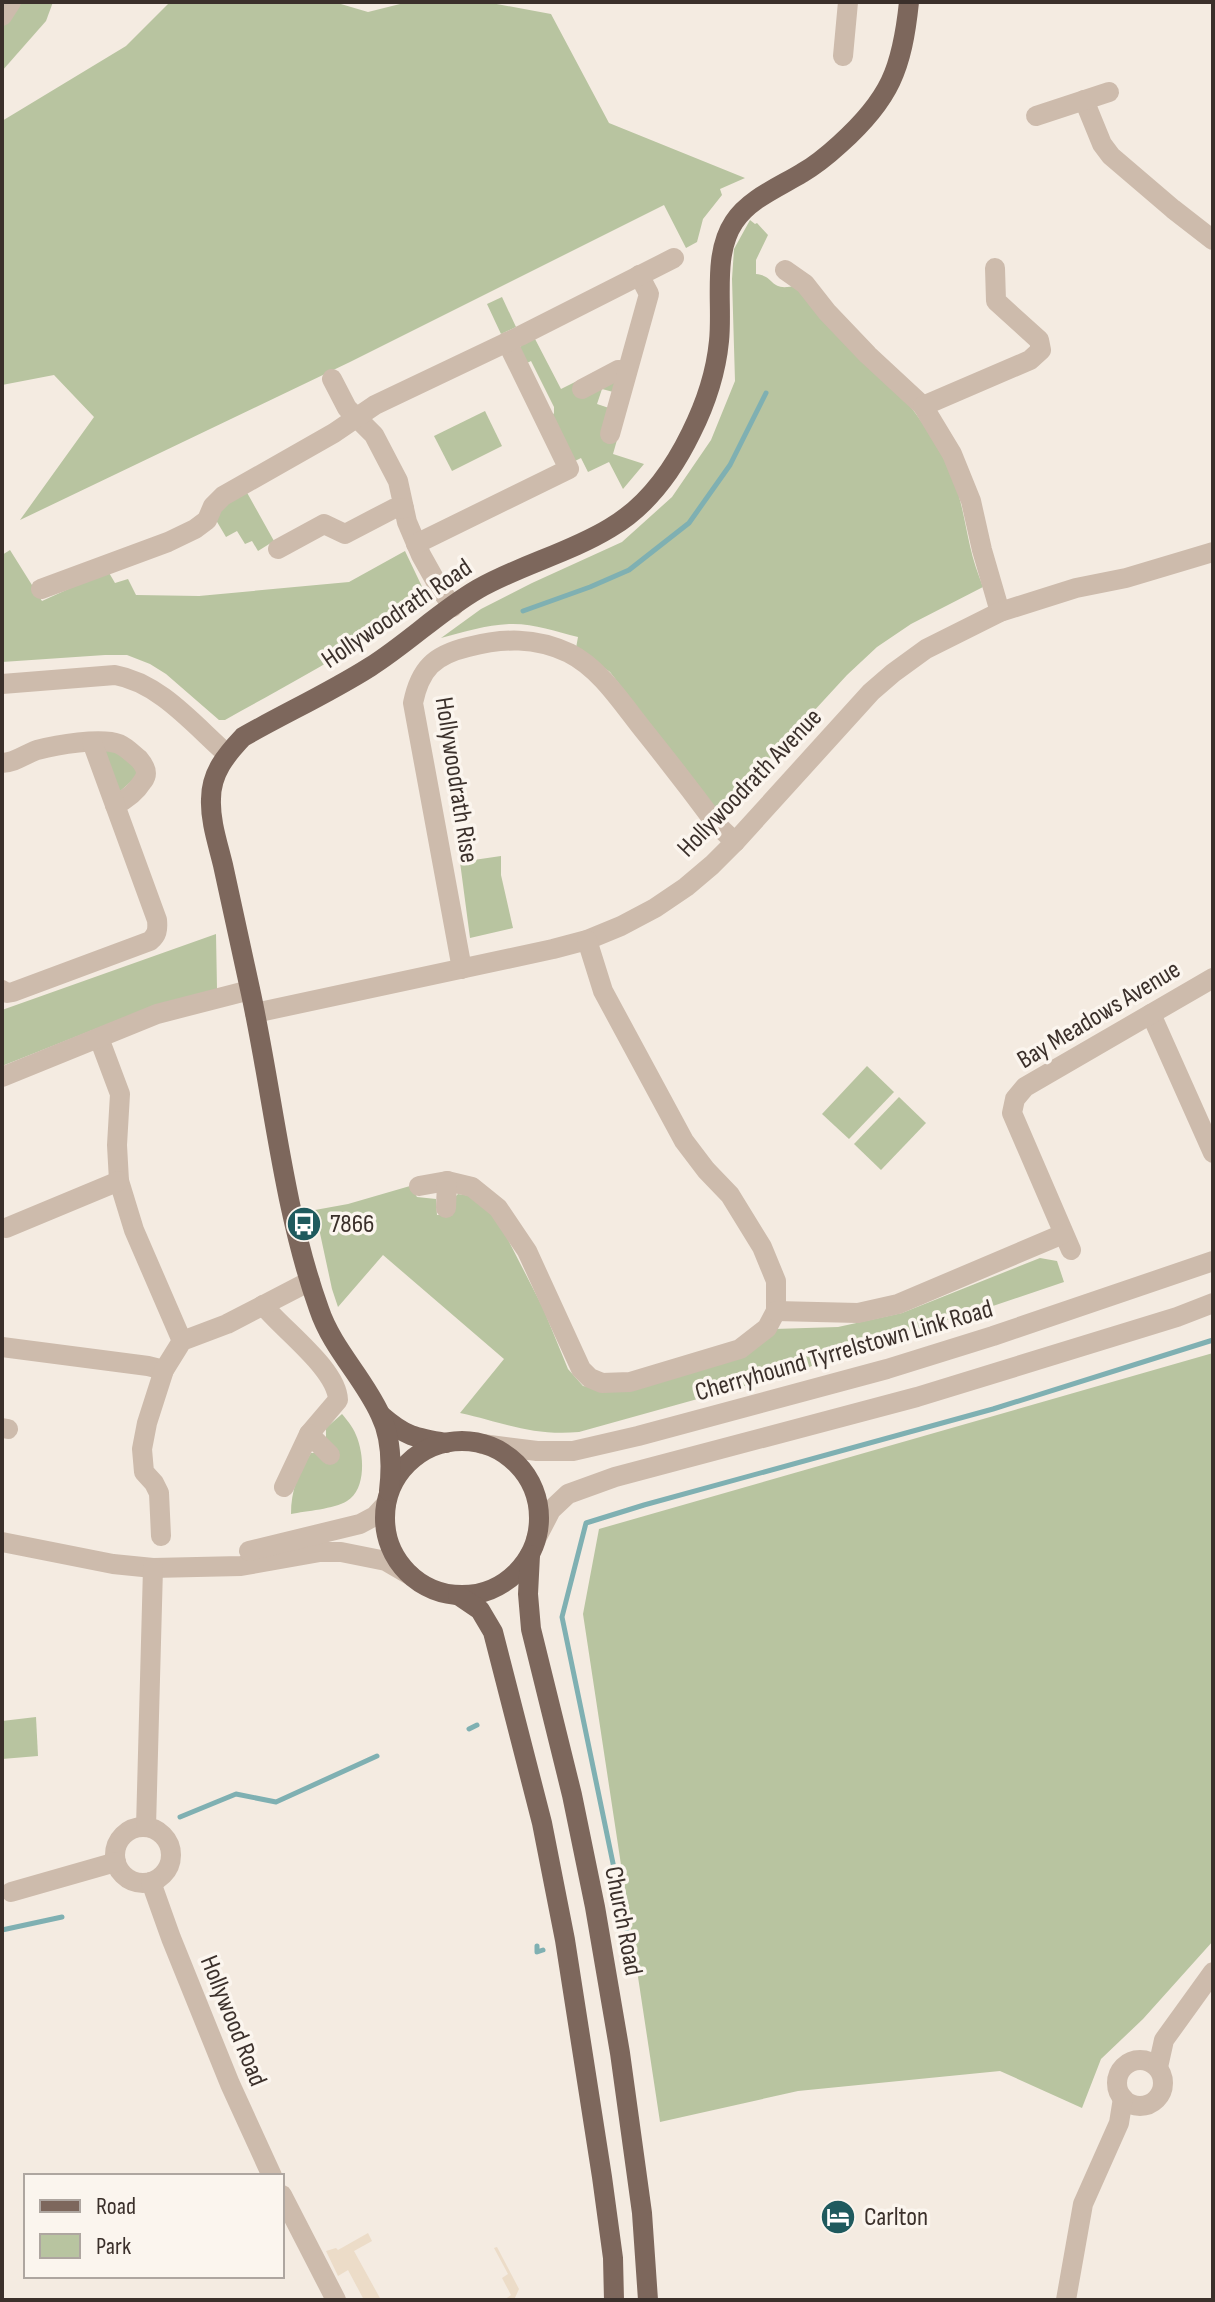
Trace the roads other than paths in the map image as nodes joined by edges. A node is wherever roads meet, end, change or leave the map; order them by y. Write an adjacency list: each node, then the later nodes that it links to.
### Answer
1 (11, 2): 4 (street)
2 (848, 2): 5 (street)
3 (909, 2): 26 (main road, Hollywoodrath Road)
4 (2, 16)
5 (843, 56)
6 (1109, 92): 7 (street)
7 (1084, 100): 8 (street); 9 (street)
8 (1036, 116)
9 (1213, 240)
10 (674, 258): 13 (street)
11 (995, 268): 18 (street)
12 (785, 270): 18 (street)
13 (639, 275): 14 (street); 15 (street)
14 (507, 342): 19 (street); 22 (street)
15 (627, 371): 17 (street); 20 (street)
16 (332, 379): 19 (street)
17 (582, 389)
18 (923, 406): 27 (street)
19 (356, 418): 21 (street); 25 (street)
20 (610, 434)
21 (404, 508): 22 (street); 23 (street)
22 (416, 544): 26 (street)
23 (278, 549)
24 (1213, 552): 27 (street, Hollywoodrath Avenue)
25 (41, 589)
26 (453, 607): 30 (main road, Hollywoodrath Road)
27 (1000, 612): 33 (street, Hollywoodrath Avenue)
28 (2, 684): 30 (street)
29 (92, 742): 31 (street); 32 (street); 32 (street)
30 (227, 754): 38 (main road, Hollywoodrath Road)
31 (2, 763)
32 (115, 805): 37 (street)
33 (735, 842): 34 (street, Hollywoodrath Avenue); 35 (street, Hollywoodrath Rise)
34 (587, 940): 35 (street, Hollywoodrath Avenue); 53 (street)
35 (462, 969): 39 (street, Hollywoodrath Avenue)
36 (1213, 978): 40 (street, Bay Meadows Avenue)
37 (2, 990)
38 (250, 990): 39 (main road, Hollywoodrath Road); 41 (street)
39 (255, 1013): 50 (main road, Hollywoodrath Road)
40 (1151, 1014): 43 (street); 53 (street, Bay Meadows Avenue)
41 (99, 1038): 42 (street); 44 (street)
42 (2, 1077)
43 (1213, 1153)
44 (119, 1181): 48 (street); 54 (street)
45 (447, 1181): 46 (street); 47 (street); 53 (street)
46 (419, 1186)
47 (446, 1208)
48 (6, 1228)
49 (1213, 1261): 60 (street, Cherryhound Tyrrelstown Link Road)
50 (310, 1281): 52 (street); 57 (main road, Hollywoodrath Road)
51 (1213, 1303): 66 (street)
52 (263, 1305): 54 (street); 58 (street)
53 (776, 1311)
54 (182, 1341): 56 (street)
55 (2, 1347): 56 (street)
56 (164, 1370): 64 (street)
57 (382, 1416): 59 (main road, Hollywoodrath Road); 63 (main road, Hollywoodrath Road)
58 (309, 1434): 61 (street); 62 (street)
59 (446, 1443): 60 (main road); 63 (main road)
60 (482, 1444): 66 (main road)
61 (330, 1455)
62 (284, 1487)
63 (388, 1497): 67 (street); 69 (main road)
64 (161, 1536)
65 (2, 1542): 68 (street)
66 (533, 1547): 70 (main road); 84 (main road, Church Road)
67 (200, 1566): 68 (street); 69 (street)
68 (153, 1568): 71 (street)
69 (410, 1575): 70 (main road)
70 (458, 1595): 83 (main road)
71 (146, 1827): 72 (street); 73 (street)
72 (116, 1862): 73 (street); 74 (street)
73 (151, 1882): 80 (street, Hollywood Road)
74 (11, 1892)
75 (1213, 1972): 76 (street)
76 (1163, 2043): 77 (street); 78 (street)
77 (1133, 2061): 78 (street); 79 (street)
78 (1158, 2067): 79 (street)
79 (1130, 2102): 85 (street)
80 (271, 2174)
81 (284, 2199): 82 (street)
82 (336, 2300)
83 (614, 2300)
84 (648, 2300)
85 (1066, 2300)

